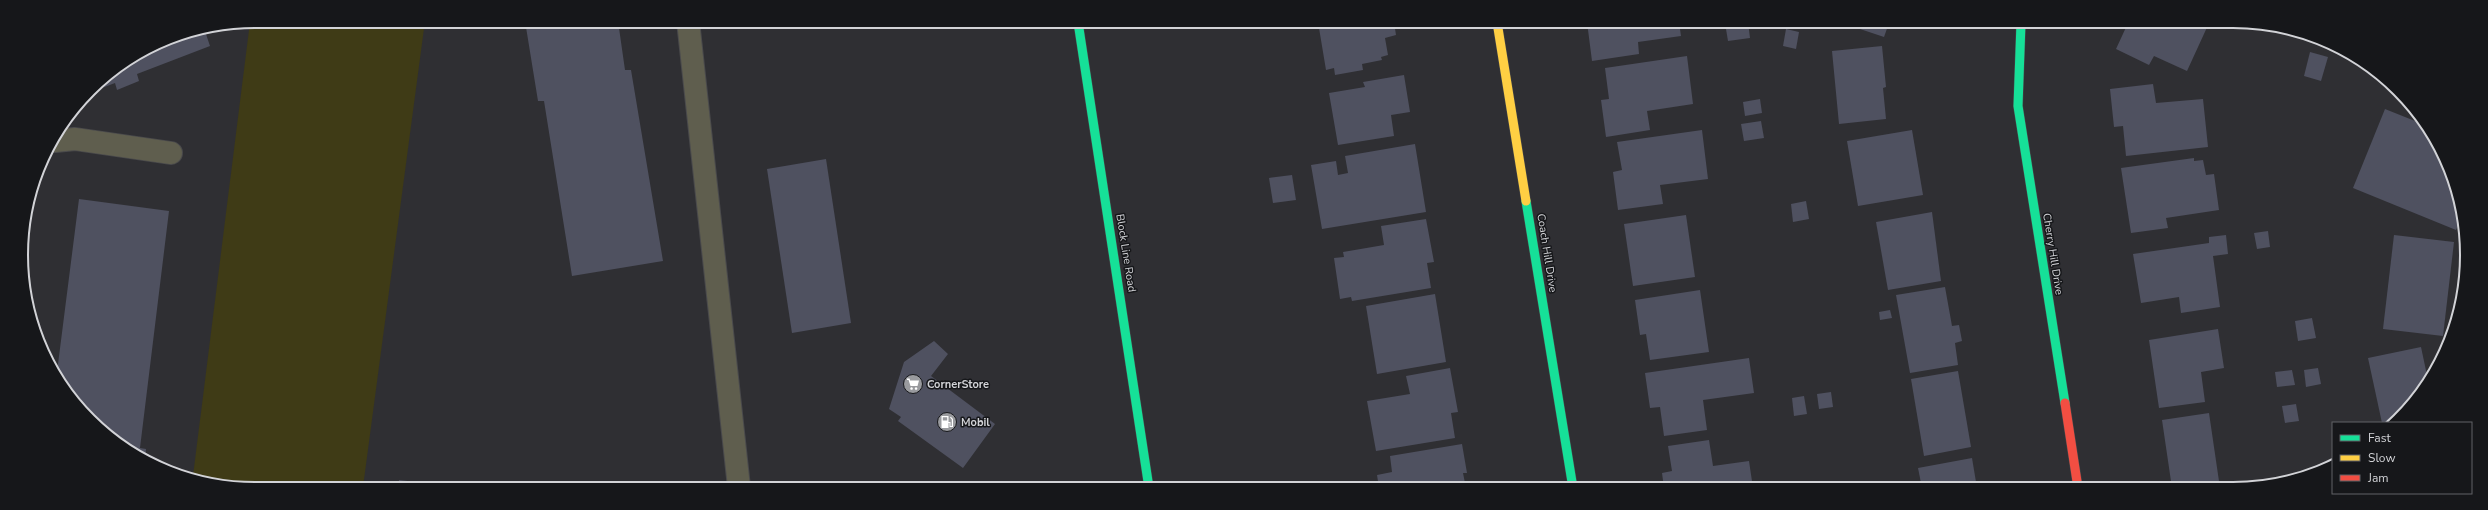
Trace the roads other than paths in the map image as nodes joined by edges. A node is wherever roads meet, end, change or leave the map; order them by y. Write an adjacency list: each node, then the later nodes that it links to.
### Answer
1 (689, 28): 7 (lane)
2 (1079, 28): 8 (street, Block Line Road)
3 (1499, 28): 9 (street, Coach Hill Drive)
4 (2021, 28): 10 (street, Cherry Hill Drive)
5 (58, 141): 6 (lane)
6 (171, 153)
7 (738, 482)
8 (1148, 482)
9 (1572, 482)
10 (2077, 482)

